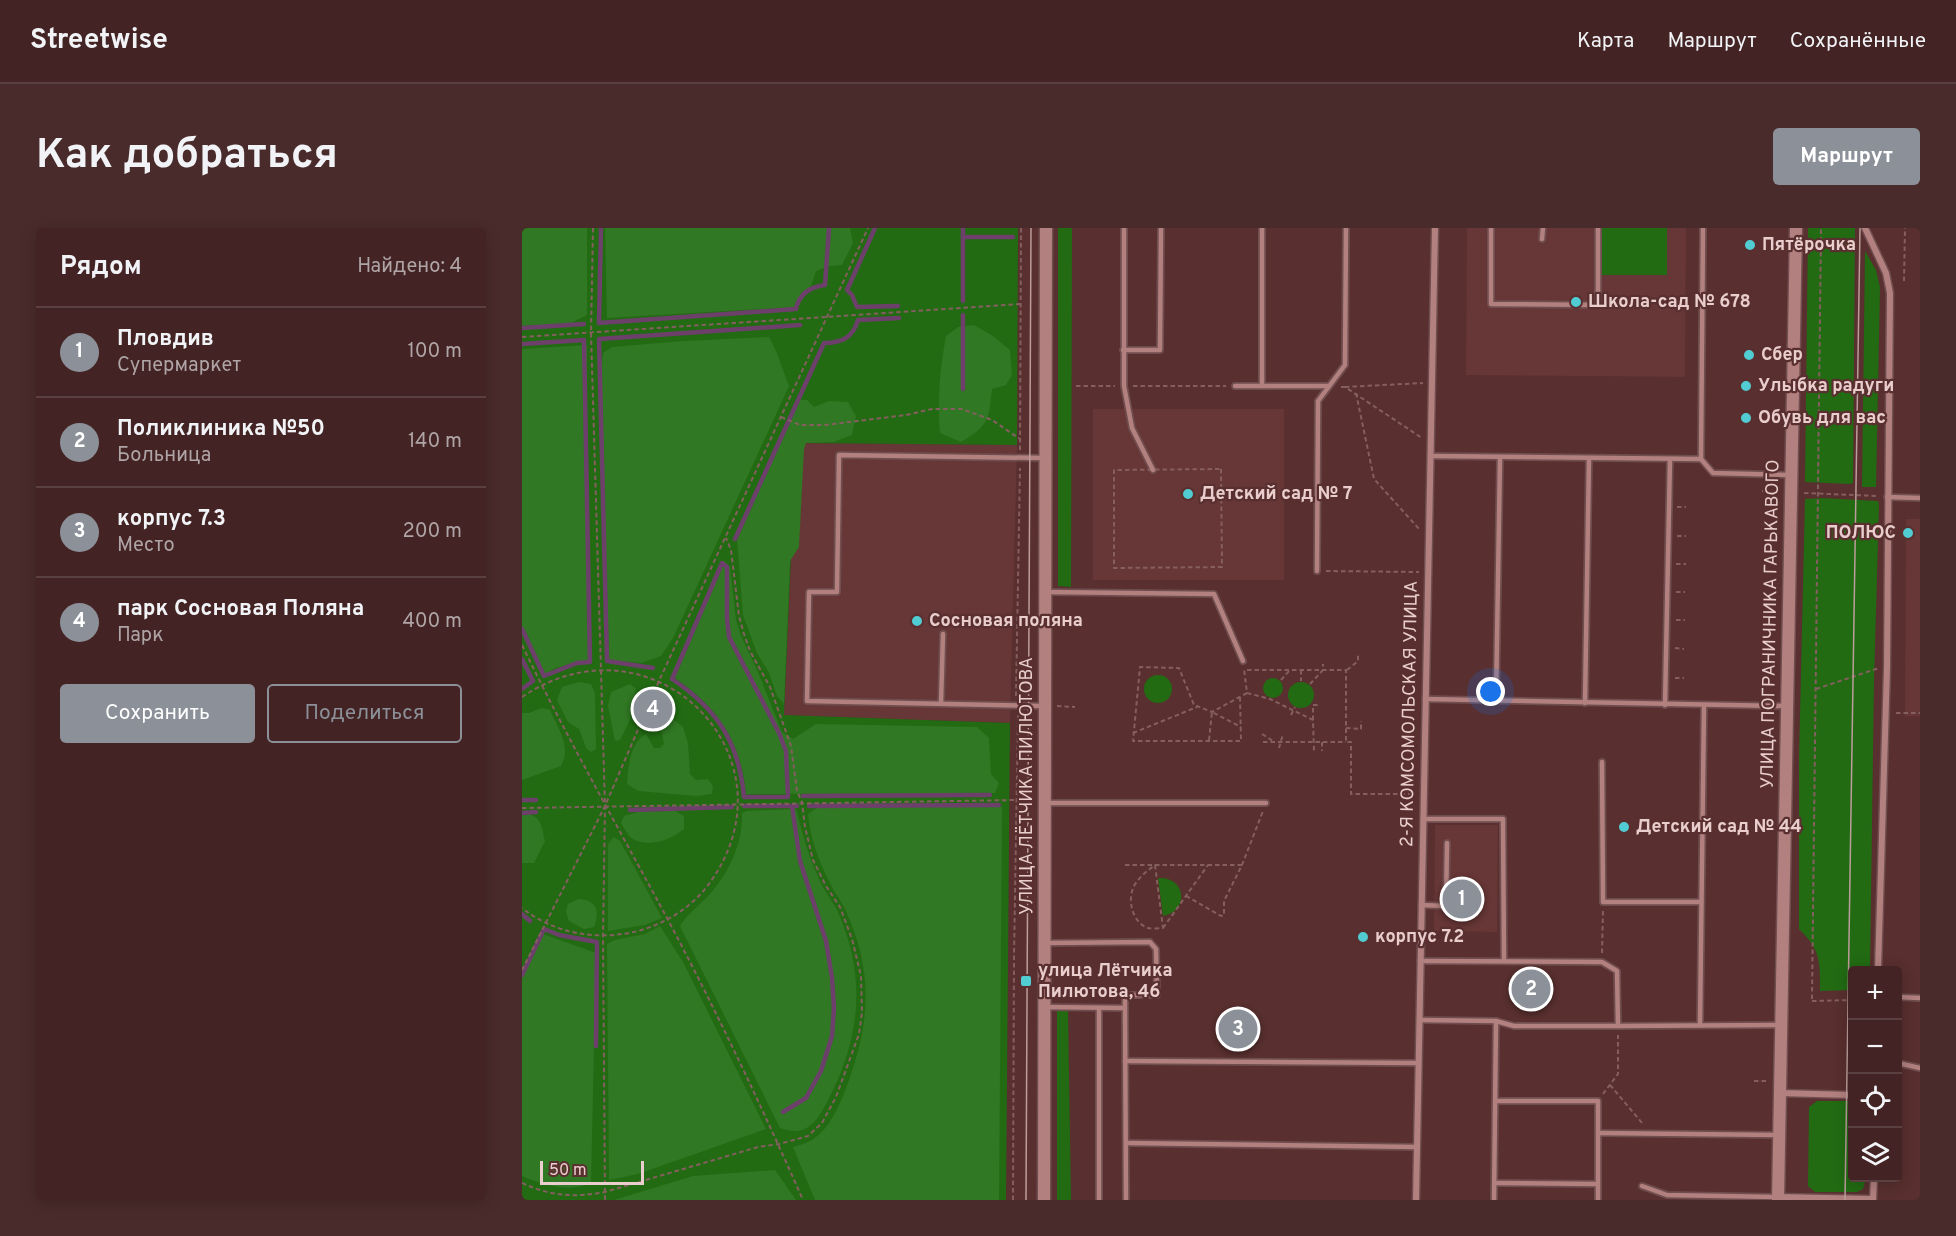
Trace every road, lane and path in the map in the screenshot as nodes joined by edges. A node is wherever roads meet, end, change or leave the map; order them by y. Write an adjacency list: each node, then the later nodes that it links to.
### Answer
1 (593, 228): 22 (path)
2 (868, 228): 21 (path)
3 (1021, 228): 20 (path)
4 (1046, 228): 39 (street, УЛИЦА ЛЁТЧИКА ПИЛЮТОВА)
5 (1124, 228): 24 (lane)
6 (1161, 228): 24 (lane)
7 (1262, 228): 29 (lane)
8 (1346, 228): 30 (lane)
9 (1434, 228): 37 (street, 2-Я КОМСОМОЛЬСКАЯ УЛИЦА)
10 (1491, 228): 12 (lane)
11 (1542, 228): 18 (lane)
12 (1598, 228)
13 (1703, 228): 42 (lane)
14 (1796, 228): 45 (street, УЛИЦА ПОГРАНИЧНИКА ГАРЬКАВОГО)
15 (1821, 228): 49 (path)
16 (1865, 228): 50 (street)
17 (1905, 228): 19 (path)
18 (1542, 239)
19 (1904, 281)
20 (1021, 304): 21 (path); 35 (path)
21 (826, 318): 22 (path); 33 (path)
22 (591, 333): 23 (path); 64 (path)
23 (522, 337)
24 (1123, 350): 27 (lane)
25 (1416, 383): 31 (path)
26 (1076, 386): 27 (path)
27 (1124, 386): 28 (path); 44 (lane)
28 (1235, 386): 29 (lane)
29 (1262, 386): 30 (lane)
30 (1329, 386): 31 (path); 54 (lane)
31 (1345, 387): 32 (path)
32 (1356, 393): 34 (path); 52 (path)
33 (781, 417): 35 (path); 53 (path)
34 (1416, 433)
35 (1020, 439): 36 (path)
36 (1020, 450)
37 (1430, 456): 38 (lane); 79 (street, 2-Я КОМСОМОЛЬСКАЯ УЛИЦА)
38 (1500, 457): 40 (lane); 80 (lane)
39 (1046, 458): 56 (street, УЛИЦА ЛЁТЧИКА ПИЛЮТОВА); 81 (lane)
40 (1589, 458): 41 (lane); 82 (lane)
41 (1670, 459): 42 (lane); 84 (lane)
42 (1701, 459): 45 (lane)
43 (1020, 464): 86 (path)
44 (1153, 470): 44 (path)
45 (1792, 475): 88 (street, УЛИЦА ПОГРАНИЧНИКА ГАРЬКАВОГО)
46 (1762, 491): 47 (path)
47 (1779, 492)
48 (1804, 493): 49 (path)
49 (1818, 494): 50 (path); 75 (path)
50 (1887, 497): 51 (lane); 142 (street)
51 (1920, 498)
52 (1418, 528)
53 (726, 538): 71 (path); 117 (path)
54 (1317, 571): 55 (path)
55 (1412, 572)
56 (1046, 592): 60 (lane); 87 (street, УЛИЦА ЛЁТЧИКА ПИЛЮТОВА)
57 (943, 634): 81 (lane)
58 (522, 645): 73 (path)
59 (1358, 654): 69 (path)
60 (1243, 661): 65 (path)
61 (1289, 664): 66 (path)
62 (1323, 664): 68 (path)
63 (1879, 668): 75 (path)
64 (600, 669): 71 (path); 73 (path); 121 (path)
65 (1244, 670): 66 (path); 76 (path)
66 (1289, 670): 67 (path); 70 (path)
67 (1301, 670): 68 (path); 72 (path)
68 (1323, 670): 69 (path); 74 (path)
69 (1346, 672): 100 (path)
70 (1281, 680)
71 (659, 681): 118 (path); 121 (path)
72 (1301, 681)
73 (541, 684): 77 (path); 121 (path)
74 (1310, 684)
75 (1815, 690): 146 (path)
76 (1248, 693): 78 (path); 91 (path)
77 (522, 697)
78 (1240, 697): 92 (path); 99 (path)
79 (1425, 699): 80 (lane); 115 (street, 2-Я КОМСОМОЛЬСКАЯ УЛИЦА)
80 (1496, 701): 82 (lane)
81 (941, 703): 86 (lane)
82 (1585, 703): 84 (lane)
83 (1318, 705): 97 (path)
84 (1665, 705): 85 (lane)
85 (1704, 705): 88 (lane); 131 (lane)
86 (1018, 706): 87 (lane)
87 (1048, 706): 89 (path); 119 (street, УЛИЦА ЛЁТЧИКА ПИЛЮТОВА)
88 (1787, 706): 153 (street, УЛИЦА ПОГРАНИЧНИКА ГАРЬКАВОГО)
89 (1075, 707)
90 (1198, 707): 92 (path); 101 (path); 101 (path)
91 (1294, 709): 95 (path); 97 (path)
92 (1212, 712): 99 (path); 104 (path)
93 (1896, 713): 94 (path)
94 (1920, 713)
95 (1292, 716)
96 (1018, 719): 116 (path)
97 (1313, 720): 108 (path)
98 (1361, 721): 100 (path)
99 (1241, 727): 104 (path)
100 (1346, 728): 110 (path)
101 (1134, 733): 104 (path)
102 (1262, 734): 106 (path)
103 (1283, 734): 107 (path)
104 (1209, 741)
105 (1263, 742): 106 (path)
106 (1275, 742): 107 (path)
107 (1279, 742): 108 (path); 111 (path)
108 (1313, 742): 109 (path); 113 (path)
109 (1322, 742): 110 (path); 112 (path)
110 (1346, 742): 115 (path)
111 (1279, 748)
112 (1322, 751)
113 (1314, 752)
114 (1602, 762): 130 (lane)
115 (1423, 794): 123 (street, 2-Я КОМСОМОЛЬСКАЯ УЛИЦА)
116 (1016, 800): 117 (path); 182 (path)
117 (802, 802): 118 (path); 170 (path)
118 (737, 803): 121 (path); 134 (path)
119 (1045, 803): 120 (lane); 138 (street, УЛИЦА ЛЁТЧИКА ПИЛЮТОВА)
120 (1266, 803): 128 (path)
121 (605, 806): 122 (path); 134 (path); 135 (path); 137 (path)
122 (522, 808)
123 (1423, 819): 132 (street, 2-Я КОМСОМОЛЬСКАЯ УЛИЦА); 140 (lane)
124 (1447, 843): 132 (lane)
125 (1125, 865): 126 (path)
126 (1155, 865): 127 (path); 136 (path); 136 (path)
127 (1208, 865): 128 (path); 129 (path)
128 (1242, 865): 129 (path)
129 (1186, 896): 136 (path)
130 (1603, 902): 131 (lane); 141 (path)
131 (1701, 902): 152 (lane)
132 (1421, 905): 139 (street, 2-Я КОМСОМОЛЬСКАЯ УЛИЦА)
133 (522, 908): 135 (path)
134 (668, 920): 137 (path); 170 (path)
135 (544, 924): 137 (path); 143 (path)
136 (1163, 928)
137 (603, 936): 177 (path)
138 (1045, 943): 147 (street, УЛИЦА ЛЁТЧИКА ПИЛЮТОВА); 149 (lane)
139 (1420, 961): 140 (lane); 150 (street, 2-Я КОМСОМОЛЬСКАЯ УЛИЦА)
140 (1504, 961): 141 (lane)
141 (1602, 962): 154 (lane)
142 (1878, 966)
143 (522, 970)
144 (1902, 997): 145 (lane)
145 (1920, 998)
146 (1848, 1000)
147 (1044, 1007): 148 (lane); 183 (street, УЛИЦА ЛЁТЧИКА ПИЛЮТОВА)
148 (1099, 1008): 149 (lane); 184 (lane)
149 (1125, 1008): 155 (lane)
150 (1419, 1020): 151 (lane); 156 (street, 2-Я КОМСОМОЛЬСКАЯ УЛИЦА)
151 (1496, 1021): 154 (lane); 164 (lane)
152 (1700, 1025): 153 (lane); 154 (lane)
153 (1782, 1025): 162 (street, УЛИЦА ПОГРАНИЧНИКА ГАРЬКАВОГО)
154 (1618, 1026): 161 (path)
155 (1125, 1061): 156 (lane); 169 (lane)
156 (1417, 1063): 171 (street, 2-Я КОМСОМОЛЬСКАЯ УЛИЦА)
157 (1902, 1064): 158 (lane)
158 (1920, 1068)
159 (1754, 1081): 160 (path)
160 (1768, 1081)
161 (1610, 1085): 165 (path); 167 (path)
162 (1780, 1093): 163 (street); 168 (street, УЛИЦА ПОГРАНИЧНИКА ГАРЬКАВОГО)
163 (1848, 1095)
164 (1496, 1101): 165 (lane); 174 (lane)
165 (1598, 1101): 166 (lane)
166 (1598, 1133): 167 (lane); 175 (lane)
167 (1650, 1133): 168 (lane)
168 (1779, 1135): 178 (street, УЛИЦА ПОГРАНИЧНИКА ГАРЬКАВОГО)
169 (1127, 1143): 171 (lane); 185 (lane)
170 (779, 1144): 177 (path); 181 (path)
171 (1417, 1147): 186 (street, 2-Я КОМСОМОЛЬСКАЯ УЛИЦА)
172 (1874, 1182): 179 (street)
173 (522, 1183): 177 (path)
174 (1495, 1183): 175 (lane); 187 (lane)
175 (1598, 1184): 188 (lane)
176 (1642, 1186): 178 (lane)
177 (605, 1192): 180 (path)
178 (1778, 1198): 179 (street)
179 (1873, 1199)
180 (605, 1200)
181 (803, 1200)
182 (1013, 1200)
183 (1044, 1200)
184 (1099, 1200)
185 (1126, 1200)
186 (1416, 1200)
187 (1494, 1200)
188 (1598, 1200)

